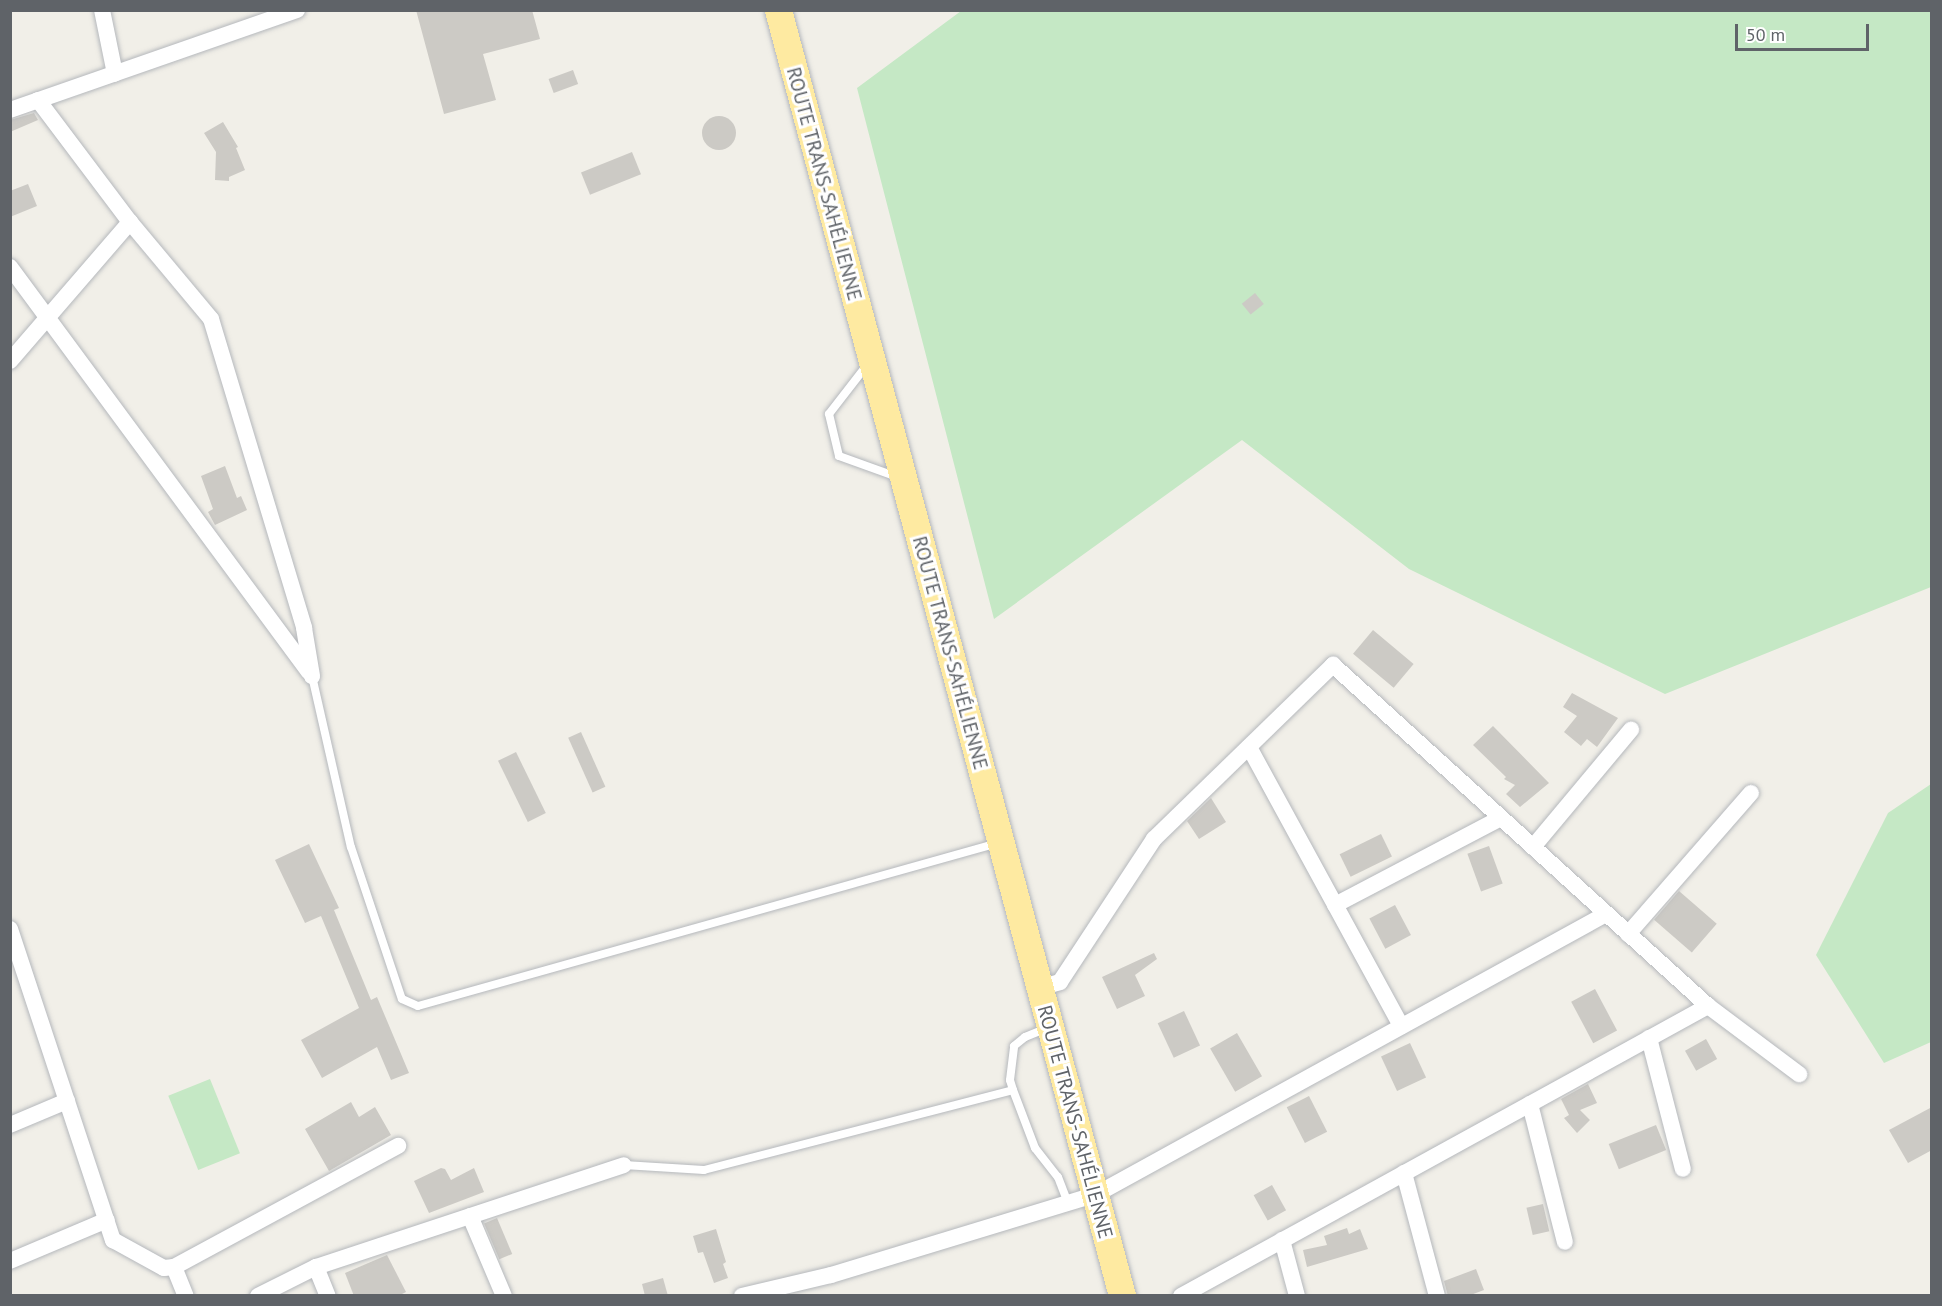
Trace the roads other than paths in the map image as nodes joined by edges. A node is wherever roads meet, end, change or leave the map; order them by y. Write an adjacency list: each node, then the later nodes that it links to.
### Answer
1 (102, 10): 4 (street)
2 (297, 10): 4 (street)
3 (778, 10): 10 (highway, ROUTE TRANS-SAHÉLIENNE)
4 (115, 74): 5 (street)
5 (38, 100): 6 (street); 7 (street)
6 (10, 110)
7 (130, 222): 9 (street); 13 (street)
8 (10, 267): 9 (street)
9 (46, 318): 11 (street); 13 (street)
10 (871, 360): 12 (highway, ROUTE TRANS-SAHÉLIENNE); 12 (lane)
11 (10, 361)
12 (903, 479): 18 (highway, ROUTE TRANS-SAHÉLIENNE)
13 (312, 676): 18 (lane)
14 (1630, 730): 19 (street)
15 (1249, 747): 17 (street); 20 (street); 25 (street)
16 (1751, 793): 23 (street)
17 (1501, 818): 19 (street); 20 (street)
18 (1000, 842): 25 (highway, ROUTE TRANS-SAHÉLIENNE)
19 (1533, 847): 21 (street)
20 (1335, 905): 27 (street)
21 (1606, 914): 23 (street); 27 (street)
22 (10, 929): 24 (street)
23 (1628, 934): 26 (street)
24 (14, 954): 32 (street)
25 (1039, 988): 28 (highway, ROUTE TRANS-SAHÉLIENNE)
26 (1708, 1006): 29 (street); 30 (street)
27 (1401, 1026): 39 (street)
28 (1050, 1027): 31 (lane); 39 (highway, ROUTE TRANS-SAHÉLIENNE)
29 (1649, 1038): 33 (street); 37 (street)
30 (1800, 1074)
31 (1012, 1090): 36 (lane); 40 (lane)
32 (68, 1101): 34 (street); 42 (street)
33 (1530, 1104): 38 (street); 44 (street)
34 (10, 1125)
35 (398, 1146): 46 (street)
36 (624, 1165): 41 (street)
37 (1683, 1169)
38 (1404, 1173): 43 (street); 56 (street)
39 (1095, 1195): 40 (street); 53 (highway, ROUTE TRANS-SAHÉLIENNE)
40 (1068, 1203): 52 (street)
41 (470, 1216): 47 (street); 51 (street)
42 (107, 1220): 45 (street); 46 (street)
43 (1282, 1240): 54 (street); 55 (street)
44 (1565, 1242)
45 (10, 1261)
46 (174, 1267): 48 (street)
47 (316, 1267): 49 (street); 50 (street)
48 (186, 1296)
49 (258, 1296)
50 (328, 1296)
51 (504, 1296)
52 (742, 1296)
53 (1122, 1296)
54 (1181, 1296)
55 (1297, 1296)
56 (1437, 1296)

